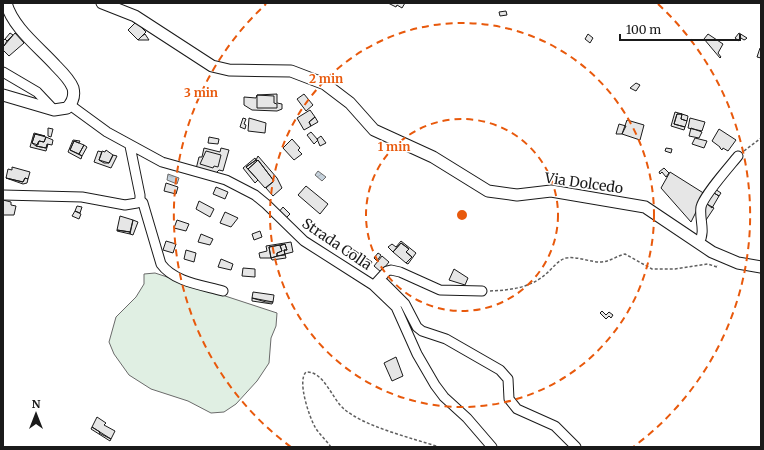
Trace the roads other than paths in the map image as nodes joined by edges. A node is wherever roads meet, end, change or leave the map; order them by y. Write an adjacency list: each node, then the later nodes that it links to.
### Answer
1 (6, 3): 5 (main road)
2 (102, 3): 11 (main road, Via Dolcedo)
3 (3, 72): 6 (street)
4 (3, 95): 6 (main road)
5 (70, 105): 6 (main road); 7 (street, Strada Colla)
6 (54, 110)
7 (130, 146): 10 (street); 13 (street, Strada Colla)
8 (738, 156): 11 (street)
9 (3, 195): 10 (street)
10 (140, 200): 15 (street)
11 (699, 243): 12 (main road, Via Dolcedo)
12 (761, 267)
13 (376, 283): 14 (street); 16 (street, Strada Colla); 17 (street)
14 (482, 290)
15 (223, 291)
16 (492, 447)
17 (576, 447)

